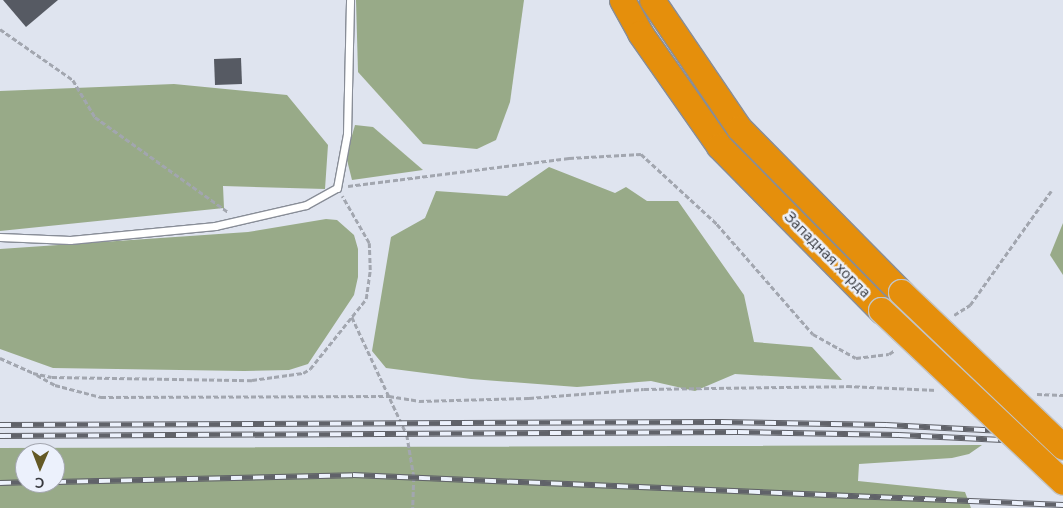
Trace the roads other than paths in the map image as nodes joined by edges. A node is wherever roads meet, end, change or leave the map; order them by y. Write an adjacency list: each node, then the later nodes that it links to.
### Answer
1 (350, 0): 4 (lane)
2 (622, 0): 6 (highway, Западная хорда, bridge)
3 (652, 0): 5 (highway, Западная хорда, bridge)
4 (0, 237)
5 (1063, 447)
6 (1063, 482)

